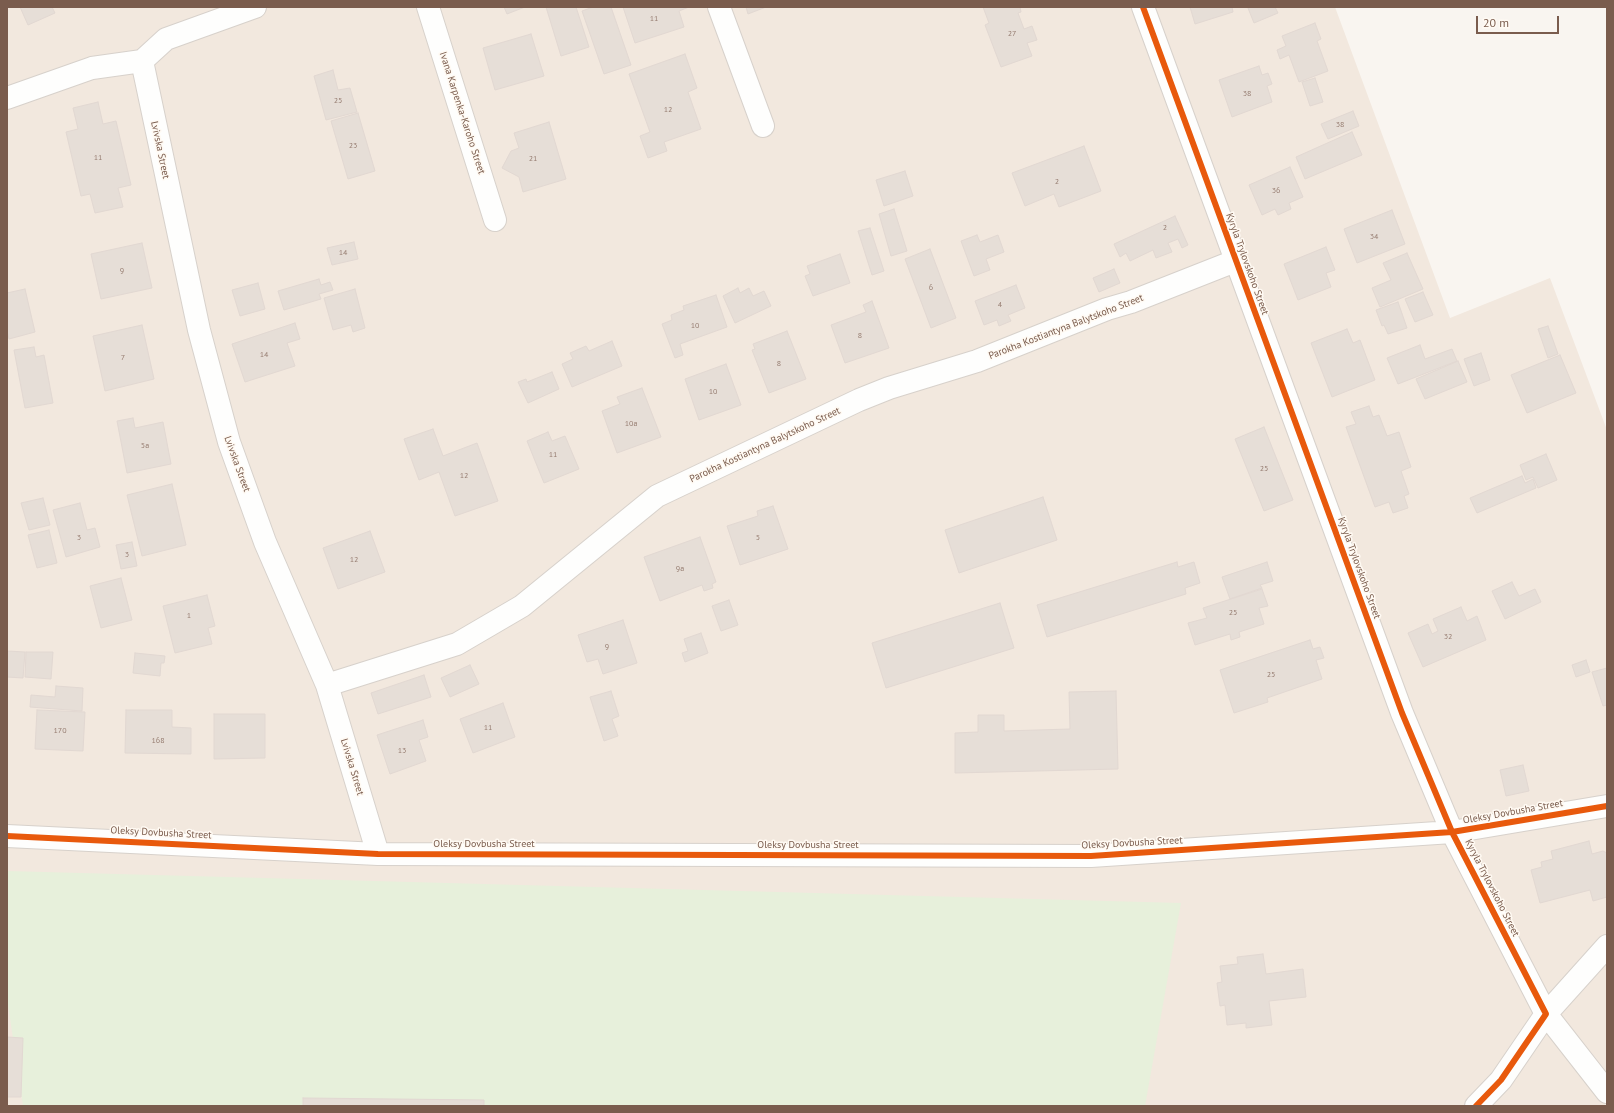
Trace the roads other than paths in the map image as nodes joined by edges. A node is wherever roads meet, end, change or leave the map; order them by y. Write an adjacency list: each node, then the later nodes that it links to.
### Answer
1 (254, 7): 5 (street)
2 (428, 7): 8 (street, Ivana Karpenka-Karoho Street)
3 (719, 7): 7 (street)
4 (1142, 7): 9 (street, Kyryla Trylovskoho Street)
5 (142, 61): 6 (street); 10 (street, Lvivska Street)
6 (7, 98)
7 (762, 126)
8 (496, 220)
9 (1235, 261): 10 (street, Parokha Kostiantyna Balytskoho Street); 12 (street, Kyryla Trylovskoho Street)
10 (328, 684): 14 (street, Lvivska Street)
11 (1607, 806): 12 (street, Oleksy Dovbusha Street)
12 (1452, 832): 14 (street, Oleksy Dovbusha Street); 16 (street, Kyryla Trylovskoho Street)
13 (7, 836): 14 (street, Oleksy Dovbusha Street)
14 (378, 854)
15 (1607, 946): 16 (street)
16 (1546, 1014): 17 (street, Kyryla Trylovskoho Street); 18 (street)
17 (1607, 1092)
18 (1476, 1106)

